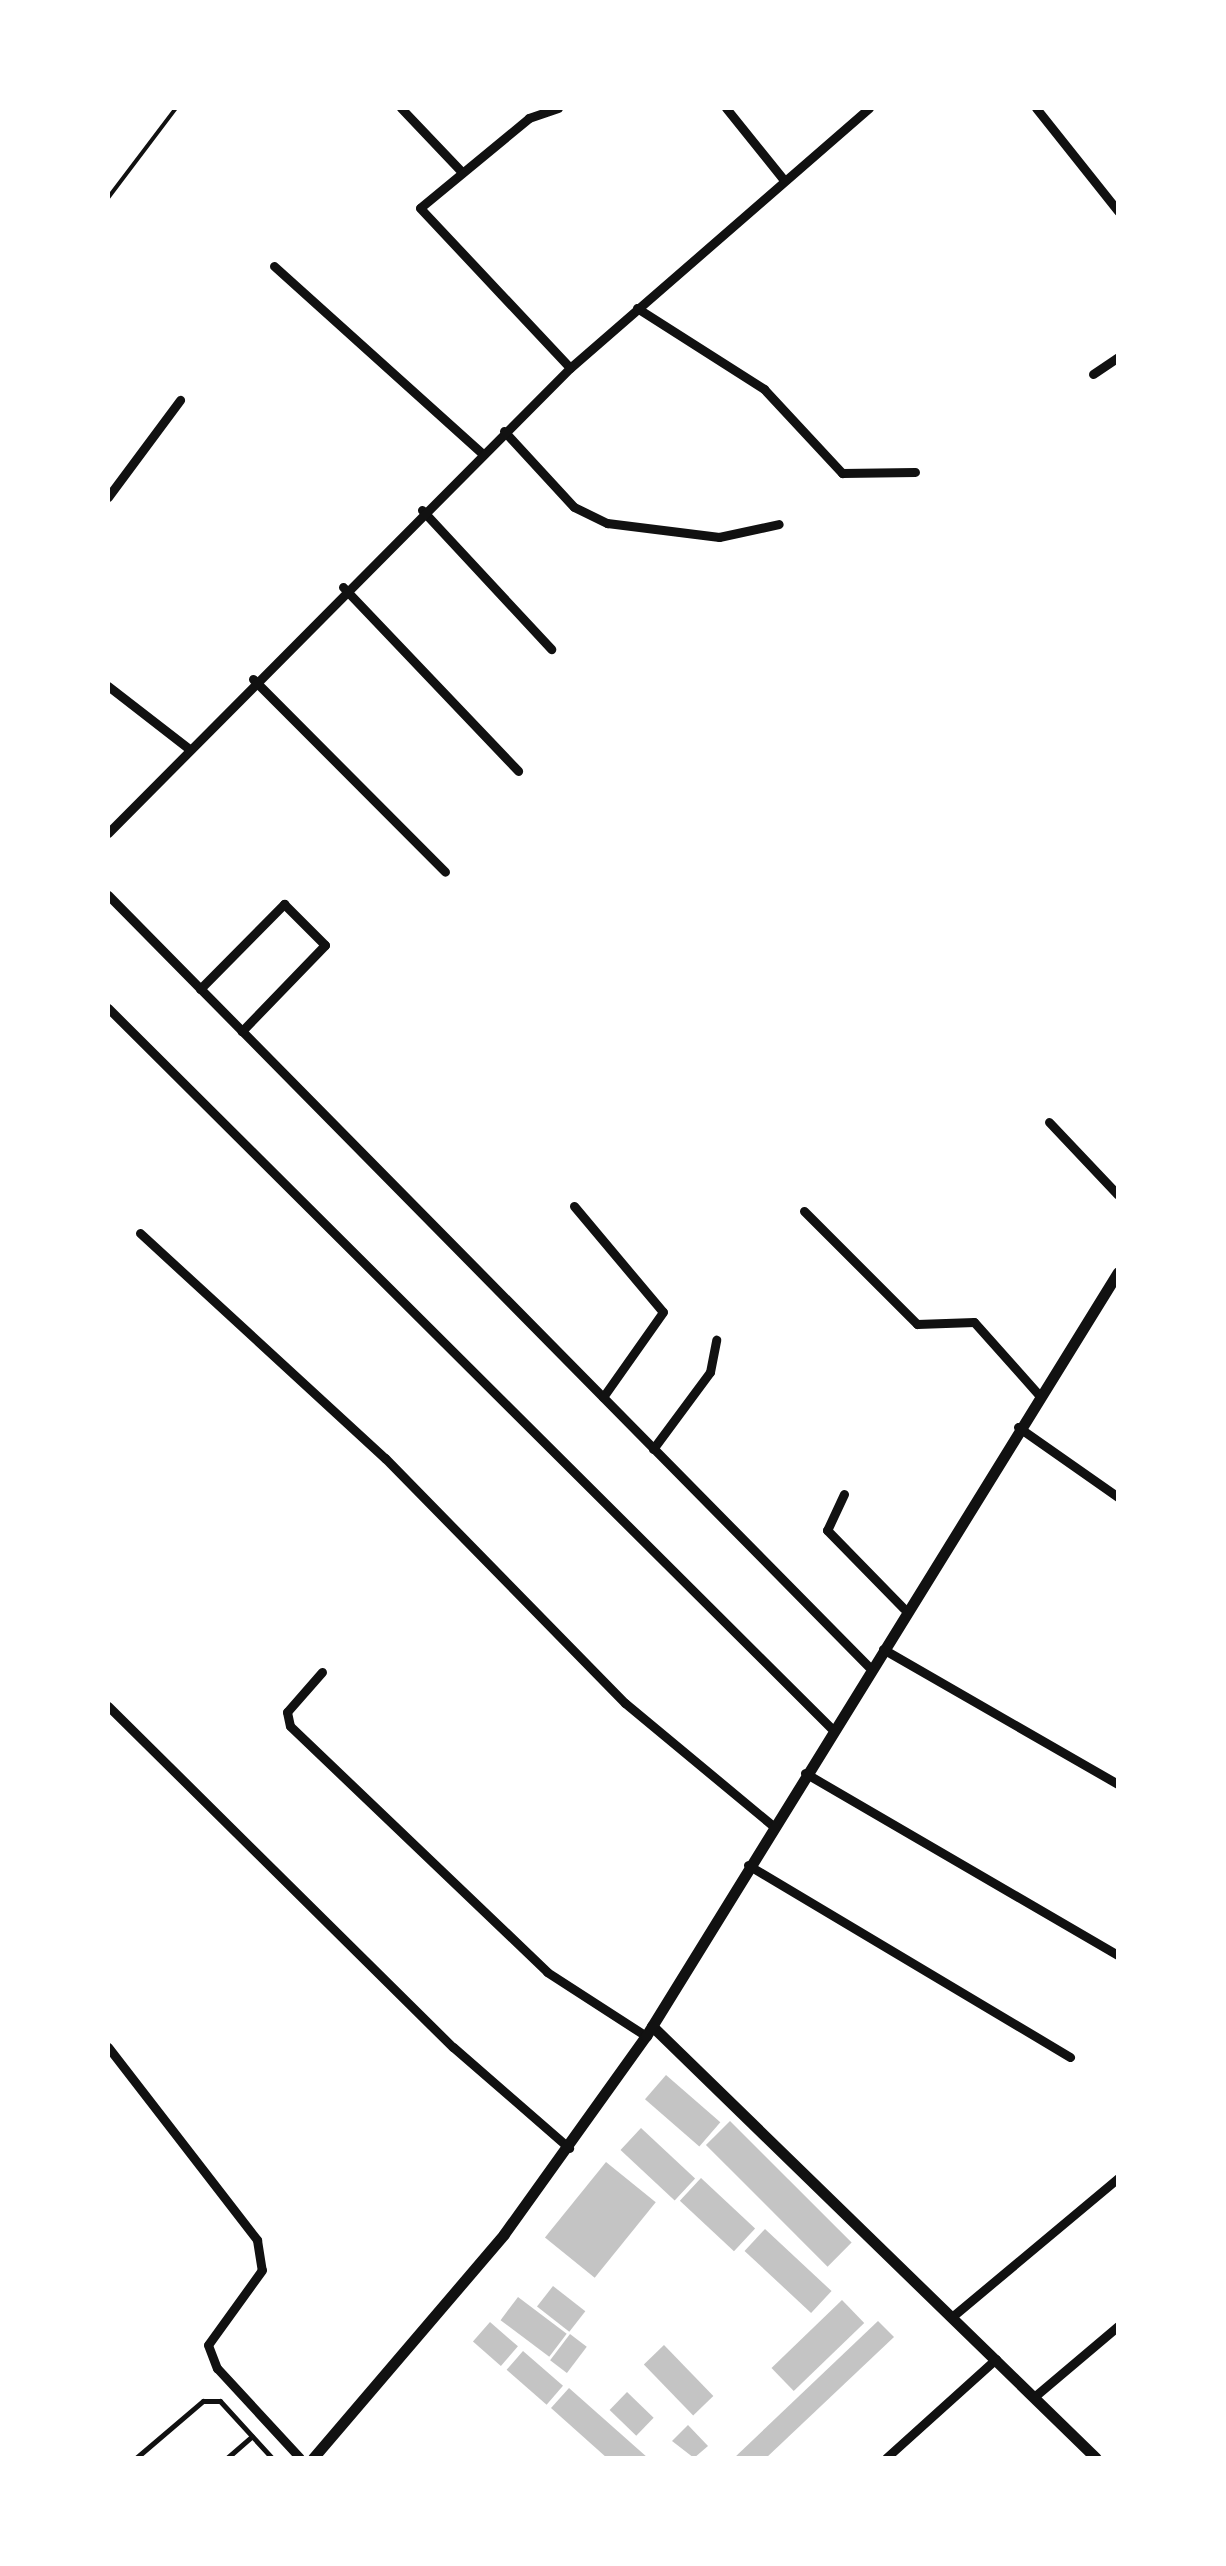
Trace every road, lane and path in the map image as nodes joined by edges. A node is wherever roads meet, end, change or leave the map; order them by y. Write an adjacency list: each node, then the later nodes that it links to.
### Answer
1 (176, 108): 9 (path)
2 (401, 108): 7 (street)
3 (558, 108): 7 (street)
4 (726, 108): 8 (street)
5 (869, 108): 8 (street)
6 (1036, 108): 10 (street)
7 (460, 170): 14 (street)
8 (783, 179): 12 (street)
9 (108, 198)
10 (1118, 212)
11 (274, 266): 18 (street)
12 (638, 308): 14 (street); 19 (street)
13 (1118, 357): 15 (street)
14 (570, 368): 17 (street)
15 (1093, 374)
16 (180, 400): 20 (street)
17 (504, 431): 18 (street); 22 (street)
18 (482, 453): 21 (street)
19 (915, 472)
20 (108, 497)
21 (422, 510): 23 (street); 24 (street)
22 (779, 524)
23 (343, 588): 25 (street); 28 (street)
24 (550, 649)
25 (253, 679): 27 (street); 30 (street)
26 (108, 686): 27 (street)
27 (188, 748): 29 (street)
28 (518, 771)
29 (108, 833)
30 (445, 872)
31 (108, 895): 32 (street)
32 (200, 988): 34 (street); 34 (street)
33 (108, 1008): 53 (street)
34 (242, 1031): 43 (street)
35 (1049, 1122): 36 (street)
36 (1118, 1195)
37 (574, 1206): 43 (street)
38 (804, 1211): 42 (street)
39 (140, 1233): 56 (street)
40 (1118, 1272): 42 (street)
41 (716, 1340): 45 (street)
42 (1039, 1395): 44 (street)
43 (603, 1397): 45 (street)
44 (1018, 1427): 47 (street); 48 (street)
45 (653, 1450): 50 (street)
46 (844, 1494): 48 (street)
47 (1118, 1498)
48 (904, 1609): 49 (street)
49 (880, 1648): 50 (street); 55 (street)
50 (868, 1666): 53 (street)
51 (322, 1672): 59 (street)
52 (108, 1706): 62 (street)
53 (831, 1728): 54 (street)
54 (804, 1772): 56 (street); 58 (street)
55 (1118, 1784)
56 (772, 1825): 57 (street)
57 (748, 1864): 59 (street); 61 (street)
58 (1118, 1955)
59 (649, 2032): 62 (street); 64 (street)
60 (108, 2047): 73 (street)
61 (1070, 2057)
62 (569, 2148): 74 (street)
63 (1118, 2178): 64 (street)
64 (953, 2316): 66 (street)
65 (1118, 2326): 67 (street)
66 (996, 2359): 67 (street); 75 (street)
67 (1034, 2397): 69 (street)
68 (252, 2436): 70 (lane); 71 (lane); 72 (lane)
69 (1086, 2448): 76 (street); 77 (street)
70 (136, 2458)
71 (226, 2458)
72 (272, 2458)
73 (300, 2458)
74 (313, 2458)
75 (886, 2458)
76 (1075, 2458)
77 (1096, 2458)

